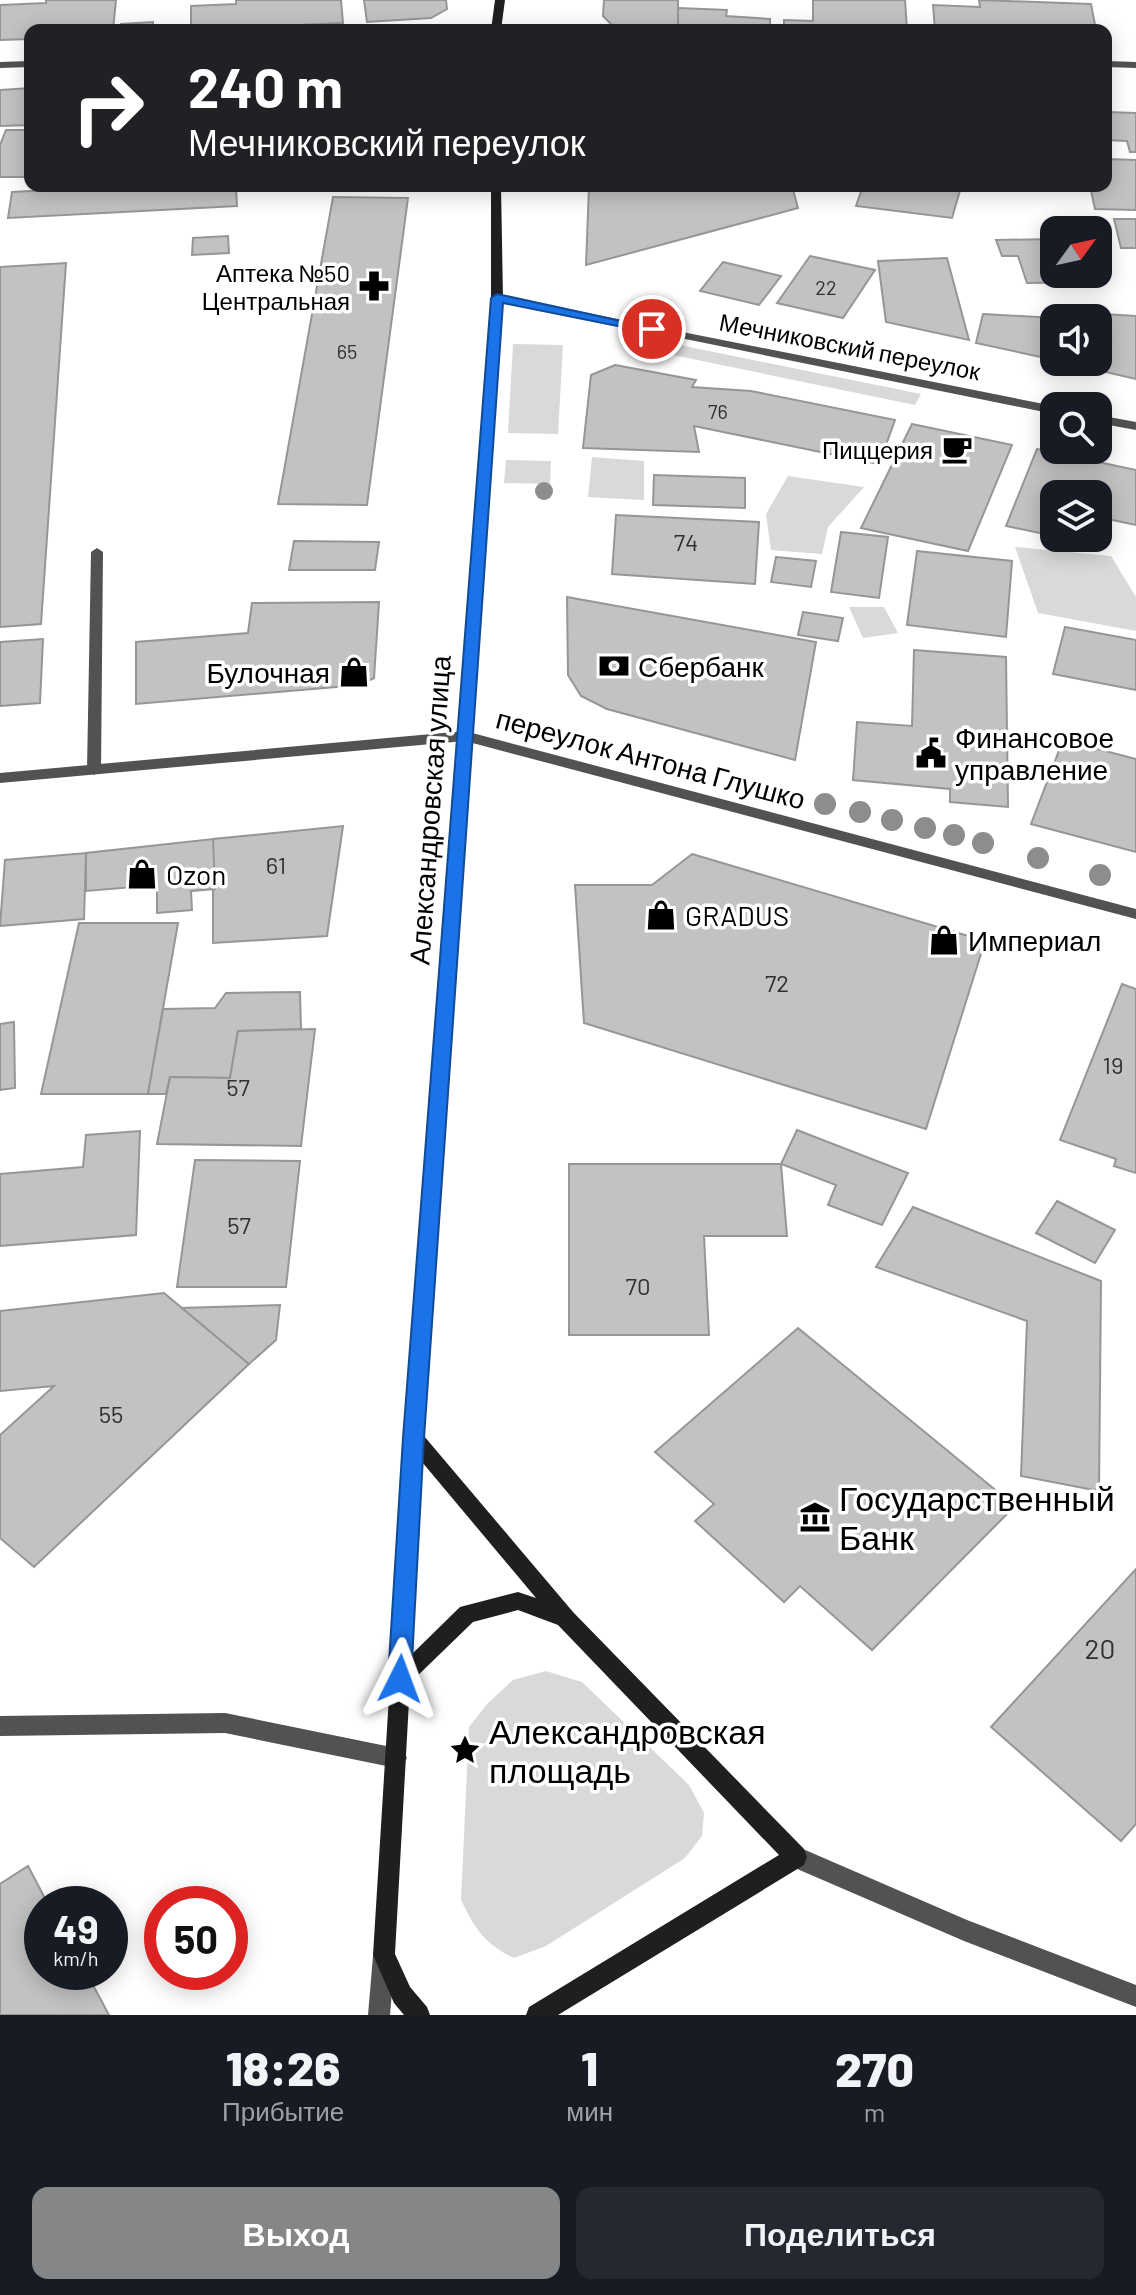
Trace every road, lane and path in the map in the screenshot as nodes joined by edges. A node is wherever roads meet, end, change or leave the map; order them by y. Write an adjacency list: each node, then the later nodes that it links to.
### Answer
1 (500, 0): 2 (main road)
2 (497, 24)
3 (24, 64): 5 (street)
4 (1112, 64): 6 (street)
5 (0, 65)
6 (1136, 65)
7 (496, 192): 8 (main road, Александровская улица)
8 (497, 298): 9 (street, Мечниковский переулок); 13 (main road, Александровская улица)
9 (1040, 407)
10 (1112, 422): 11 (street)
11 (1136, 426)
12 (97, 552): 14 (street)
13 (465, 736): 14 (street, переулок Антона Глушко); 16 (street, переулок Антона Глушко); 17 (main road, Александровская улица)
14 (94, 770): 15 (street, переулок Антона Глушко)
15 (0, 778)
16 (1136, 914)
17 (414, 1438): 18 (main road); 19 (main road, Александровская улица)
18 (566, 1619): 19 (main road); 22 (main road)
19 (400, 1679): 21 (main road)
20 (0, 1726): 21 (street)
21 (396, 1758): 23 (main road)
22 (796, 1857): 24 (street); 27 (main road)
23 (384, 1955): 25 (street); 26 (main road)
24 (1136, 1996)
25 (379, 2015)
26 (419, 2015)
27 (537, 2015)

